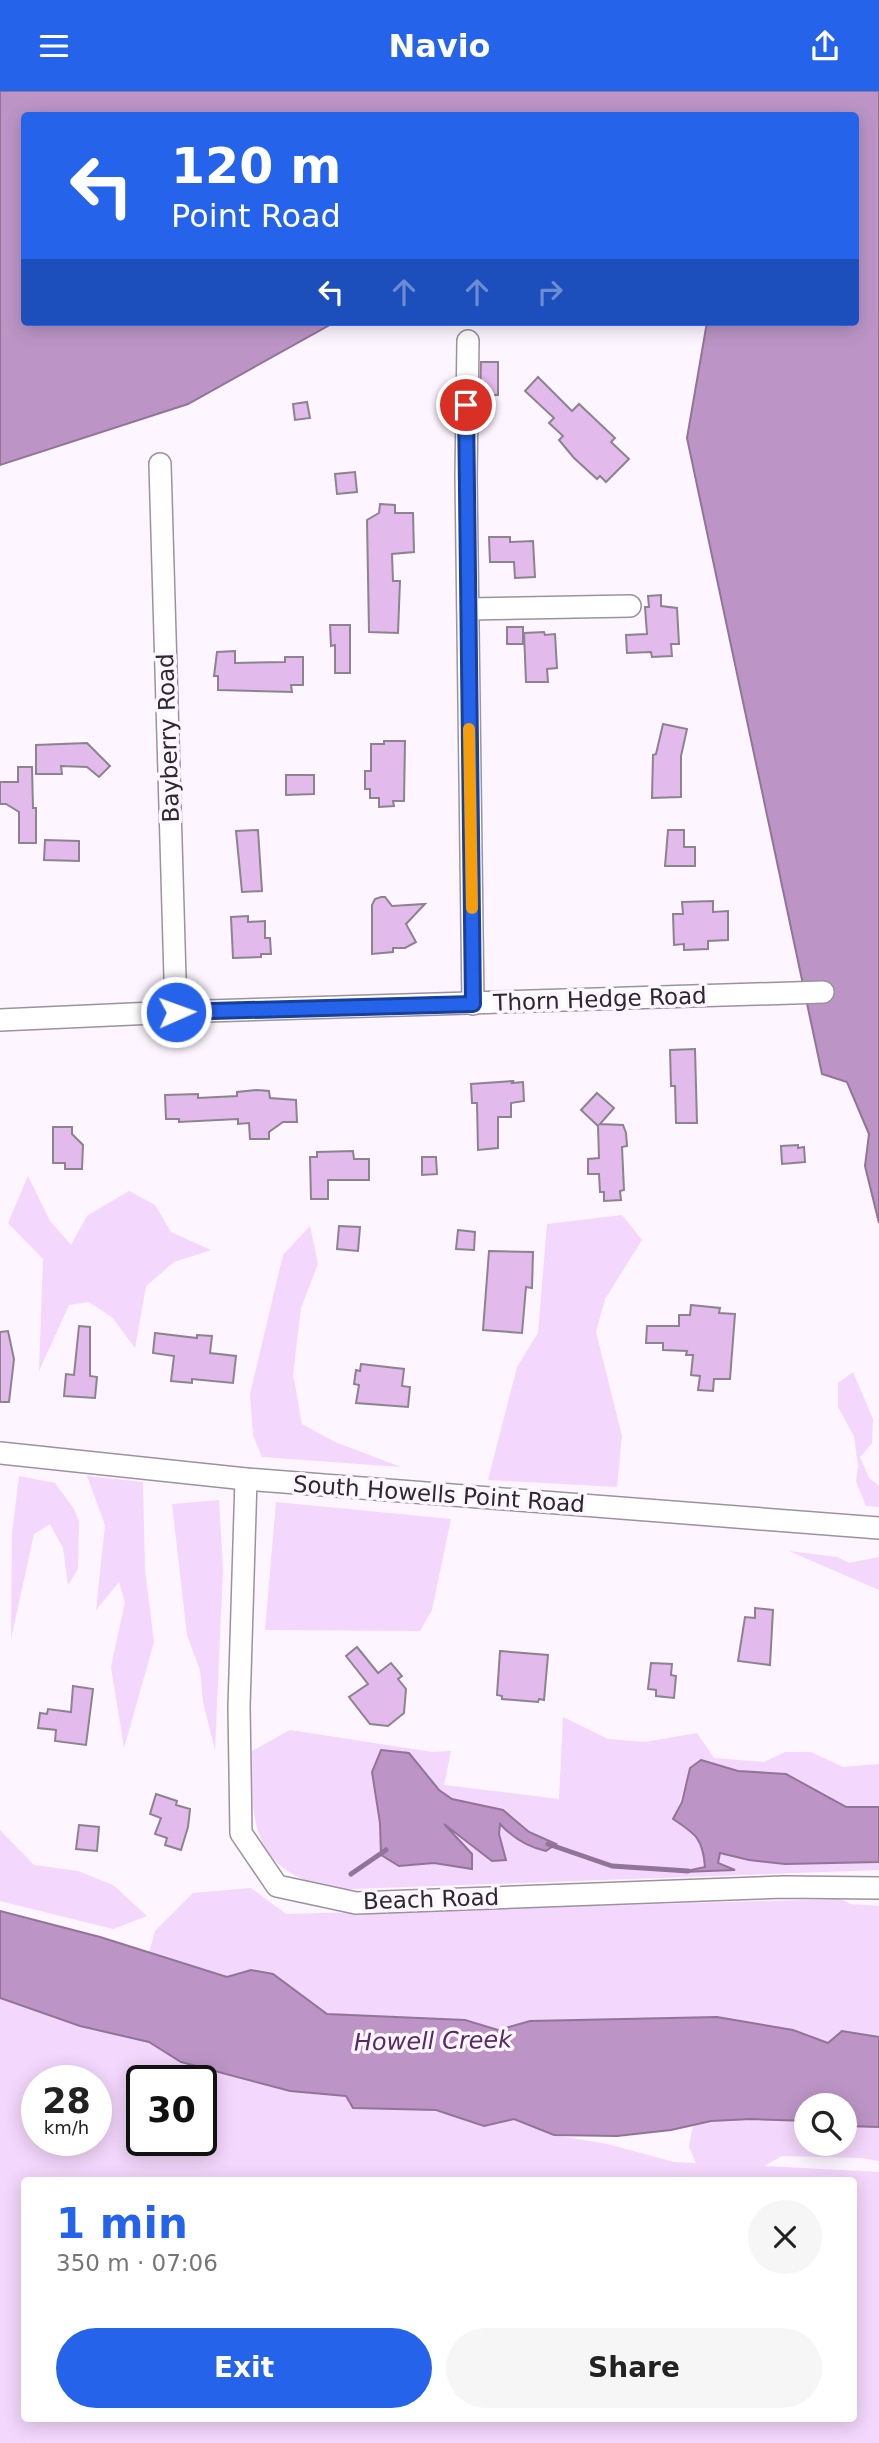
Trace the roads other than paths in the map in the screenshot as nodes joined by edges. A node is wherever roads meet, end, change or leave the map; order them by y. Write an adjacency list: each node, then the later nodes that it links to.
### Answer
1 (468, 341): 4 (street)
2 (160, 464): 7 (street, Bayberry Road)
3 (630, 606): 4 (street)
4 (468, 609): 6 (street)
5 (823, 992): 6 (street, Thorn Hedge Road)
6 (473, 1004): 7 (street, Thorn Hedge Road)
7 (176, 1012): 8 (street, Thorn Hedge Road)
8 (0, 1020)
9 (0, 1453): 10 (street, South Howells Point Road)
10 (246, 1479): 11 (street, South Howells Point Road); 12 (street, Beach Road)
11 (879, 1528)
12 (879, 1888)

